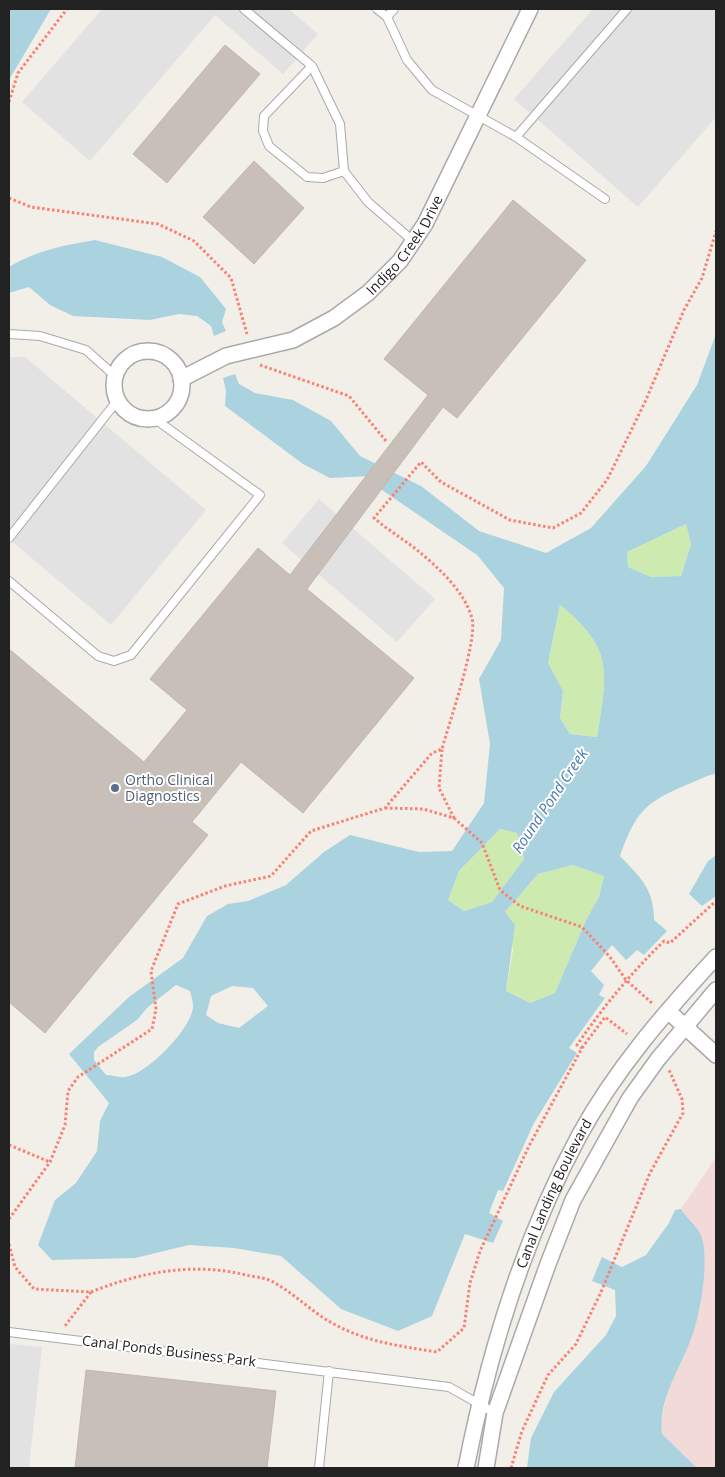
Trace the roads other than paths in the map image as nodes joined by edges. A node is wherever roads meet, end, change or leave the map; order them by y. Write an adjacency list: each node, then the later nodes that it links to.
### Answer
1 (244, 9): 7 (lane)
2 (377, 9): 6 (lane)
3 (394, 9): 6 (lane)
4 (530, 9): 8 (street, Indigo Creek Drive)
5 (627, 9): 9 (lane)
6 (387, 17): 8 (lane)
7 (312, 66): 10 (lane); 10 (lane)
8 (478, 116): 9 (lane); 12 (street, Indigo Creek Drive)
9 (516, 137): 11 (lane)
10 (344, 171): 12 (lane)
11 (605, 199)
12 (413, 241): 15 (street, Indigo Creek Drive)
13 (9, 334): 14 (lane)
14 (115, 376): 15 (street); 16 (street)
15 (181, 379): 17 (street)
16 (117, 401): 17 (street); 18 (lane)
17 (155, 418): 19 (lane)
18 (9, 538)
19 (9, 581)
20 (716, 957): 22 (street, Canal Landing Boulevard)
21 (716, 990): 23 (street, Canal Landing Boulevard)
22 (668, 1011): 23 (street); 27 (street, Canal Landing Boulevard)
23 (685, 1026): 24 (street); 28 (street, Canal Landing Boulevard)
24 (716, 1055)
25 (9, 1332): 26 (lane, Canal Ponds Business Park)
26 (329, 1370): 27 (lane, Canal Ponds Business Park); 29 (lane)
27 (479, 1404): 28 (lane, Canal Ponds Business Park); 30 (street, Canal Landing Boulevard)
28 (495, 1413): 31 (street, Canal Landing Boulevard)
29 (319, 1468)
30 (466, 1468)
31 (486, 1468)

